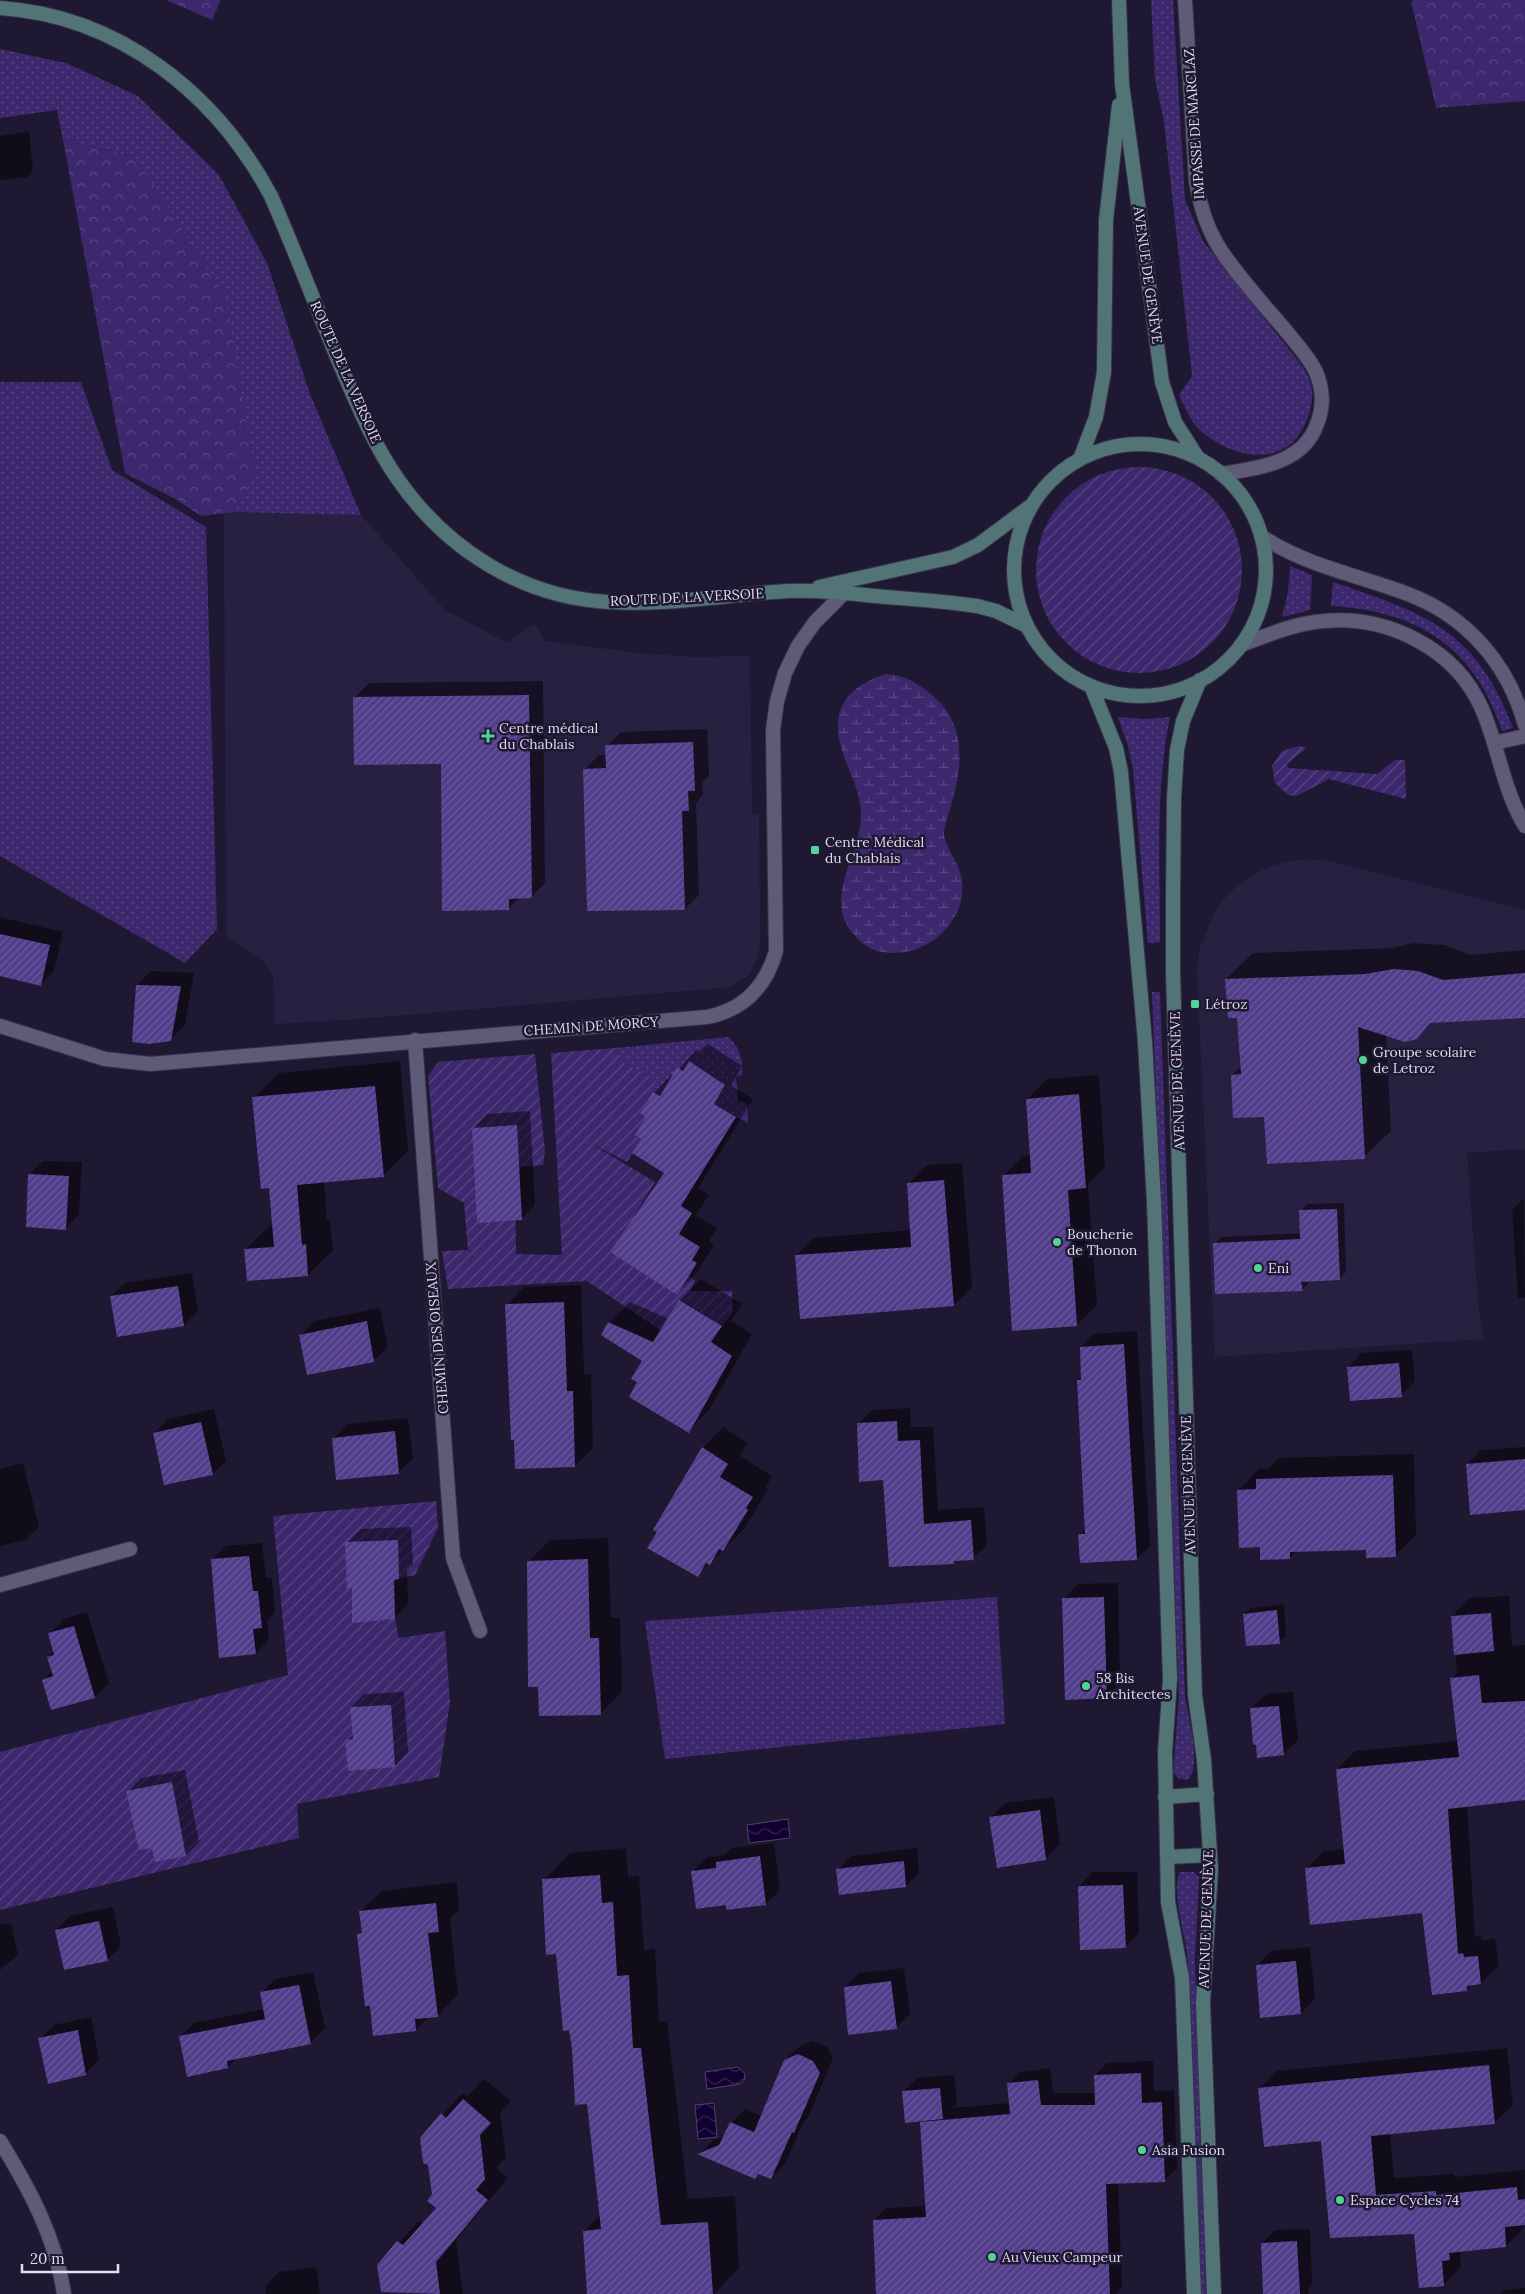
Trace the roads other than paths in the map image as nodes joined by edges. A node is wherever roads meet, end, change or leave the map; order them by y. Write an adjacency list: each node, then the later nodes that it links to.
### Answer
1 (1118, 0): 4 (main road, AVENUE DE GENÈVE)
2 (1185, 0): 7 (street, IMPASSE DE MARCLAZ)
3 (0, 8): 10 (main road, ROUTE DE LA VERSOIE)
4 (1122, 84): 5 (main road, AVENUE DE GENÈVE); 6 (main road, AVENUE DE GENÈVE)
5 (1198, 458): 6 (main road); 7 (main road)
6 (1080, 459): 8 (main road)
7 (1222, 474): 9 (main road)
8 (1032, 505): 10 (main road, ROUTE DE LA VERSOIE); 12 (main road)
9 (1261, 536): 13 (main road); 16 (street)
10 (803, 591): 11 (main road, ROUTE DE LA VERSOIE)
11 (844, 593): 12 (main road, ROUTE DE LA VERSOIE); 21 (street, CHEMIN DE MORCY)
12 (1027, 626): 15 (main road)
13 (1241, 645): 14 (main road); 18 (street)
14 (1200, 680): 15 (main road); 25 (main road, AVENUE DE GENÈVE)
15 (1091, 686): 26 (main road, AVENUE DE GENÈVE)
16 (1525, 725)
17 (1525, 736): 18 (street)
18 (1494, 743): 19 (street)
19 (1525, 826)
20 (0, 1026): 21 (street, CHEMIN DE MORCY)
21 (415, 1040): 24 (street, CHEMIN DES OISEAUX)
22 (130, 1548): 23 (street)
23 (0, 1585)
24 (480, 1631)
25 (1206, 1794): 26 (main road); 27 (main road, AVENUE DE GENÈVE)
26 (1165, 1797): 28 (main road, AVENUE DE GENÈVE)
27 (1210, 1855): 28 (main road); 32 (main road, AVENUE DE GENÈVE)
28 (1167, 1857): 31 (main road, AVENUE DE GENÈVE)
29 (0, 2141): 30 (street)
30 (64, 2294)
31 (1194, 2294)
32 (1214, 2294)

